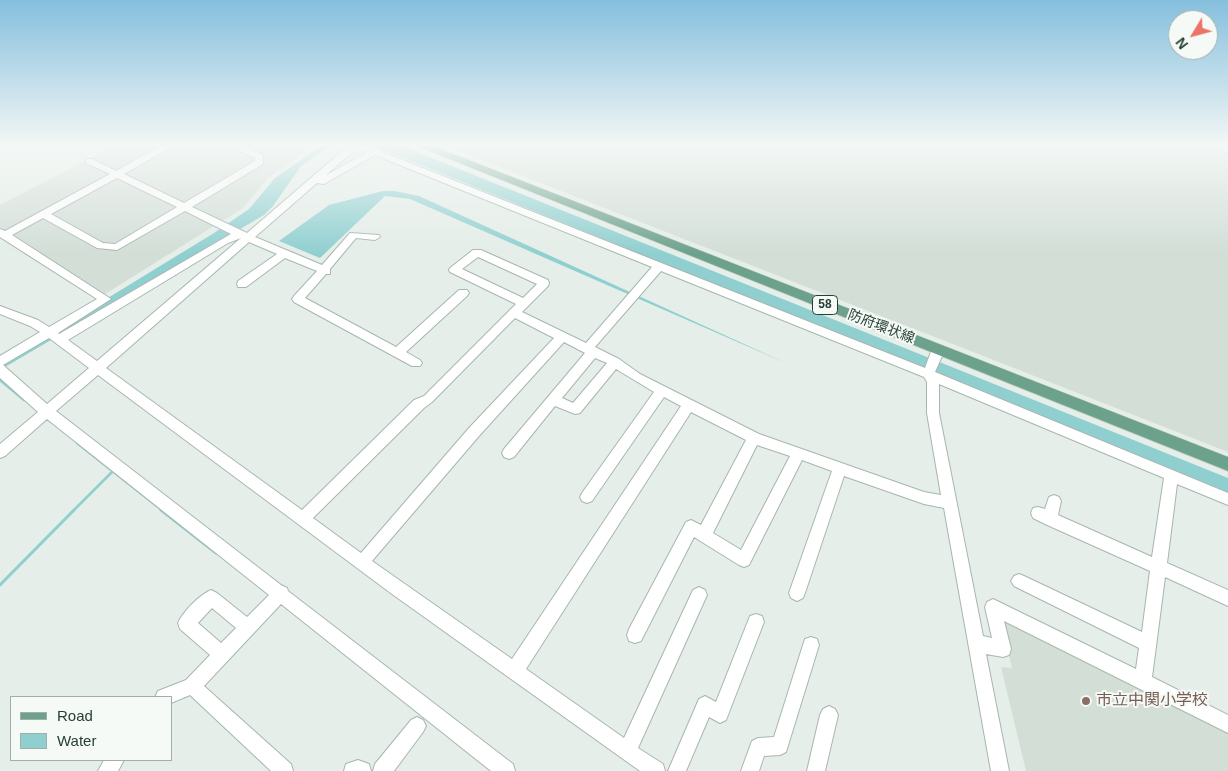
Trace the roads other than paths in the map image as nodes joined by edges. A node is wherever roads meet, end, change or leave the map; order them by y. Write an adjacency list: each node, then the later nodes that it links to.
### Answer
1 (104, 182): 10 (street)
2 (132, 182): 9 (street)
3 (228, 182): 9 (street)
4 (313, 182): 8 (street)
5 (321, 182): 8 (street)
6 (451, 182): 15 (street)
7 (512, 182): 26 (main road, 防府環状線 / 58)
8 (307, 187): 12 (street)
9 (186, 208): 10 (street); 12 (street)
10 (43, 214): 11 (street)
11 (3, 233): 22 (street)
12 (241, 235): 14 (street); 22 (street); 30 (street)
13 (375, 237): 16 (street)
14 (285, 253): 16 (street); 17 (street)
15 (658, 267): 24 (street); 32 (street)
16 (326, 271): 25 (street)
17 (242, 284)
18 (463, 293): 25 (street)
19 (524, 303): 19 (street); 21 (street)
20 (0, 310): 22 (street)
21 (514, 312): 23 (street); 48 (street)
22 (55, 337): 27 (street); 30 (street)
23 (562, 337): 24 (street); 50 (street)
24 (591, 350): 29 (street); 34 (street)
25 (398, 352): 28 (street)
26 (937, 352): 32 (street); 41 (main road, 防府環状線 / 58)
27 (0, 362)
28 (416, 362)
29 (615, 362): 33 (street); 34 (street)
30 (96, 368): 36 (street); 48 (street)
31 (0, 369): 36 (street)
32 (928, 374): 43 (street); 47 (street)
33 (661, 391): 35 (street); 44 (street)
34 (554, 400): 39 (street)
35 (688, 406): 37 (street); 64 (street)
36 (46, 411): 38 (street); 53 (street)
37 (754, 438): 40 (street); 49 (street)
38 (0, 452)
39 (509, 453)
40 (798, 454): 42 (street); 49 (street)
41 (1228, 464)
42 (840, 467): 47 (street); 54 (street)
43 (1171, 476): 45 (street); 51 (street)
44 (587, 497)
45 (1228, 499)
46 (1054, 501): 51 (street)
47 (949, 503): 60 (street)
48 (302, 519): 50 (street)
49 (704, 535): 59 (street)
50 (362, 562): 64 (street)
51 (1160, 568): 56 (street); 61 (street)
52 (1020, 581): 61 (street)
53 (281, 593): 58 (street); 78 (street)
54 (796, 593)
55 (699, 595): 71 (street)
56 (1228, 598)
57 (756, 622): 80 (street)
58 (249, 628): 63 (street); 63 (street)
59 (635, 634)
60 (976, 644): 65 (street); 83 (street)
61 (1148, 644): 65 (street)
62 (812, 645): 81 (street)
63 (222, 656): 66 (street)
64 (516, 670): 71 (street)
65 (1143, 681): 69 (street)
66 (192, 686): 67 (street); 74 (street)
67 (167, 696)
68 (829, 715): 82 (street)
69 (1228, 724)
70 (417, 726): 77 (street)
71 (628, 750): 79 (street)
72 (115, 761): 73 (street)
73 (107, 771)
74 (284, 771)
75 (353, 771): 76 (street)
76 (362, 771)
77 (382, 771)
78 (506, 771)
79 (656, 771)
80 (677, 771)
81 (750, 771)
82 (816, 771)
83 (1000, 771)

